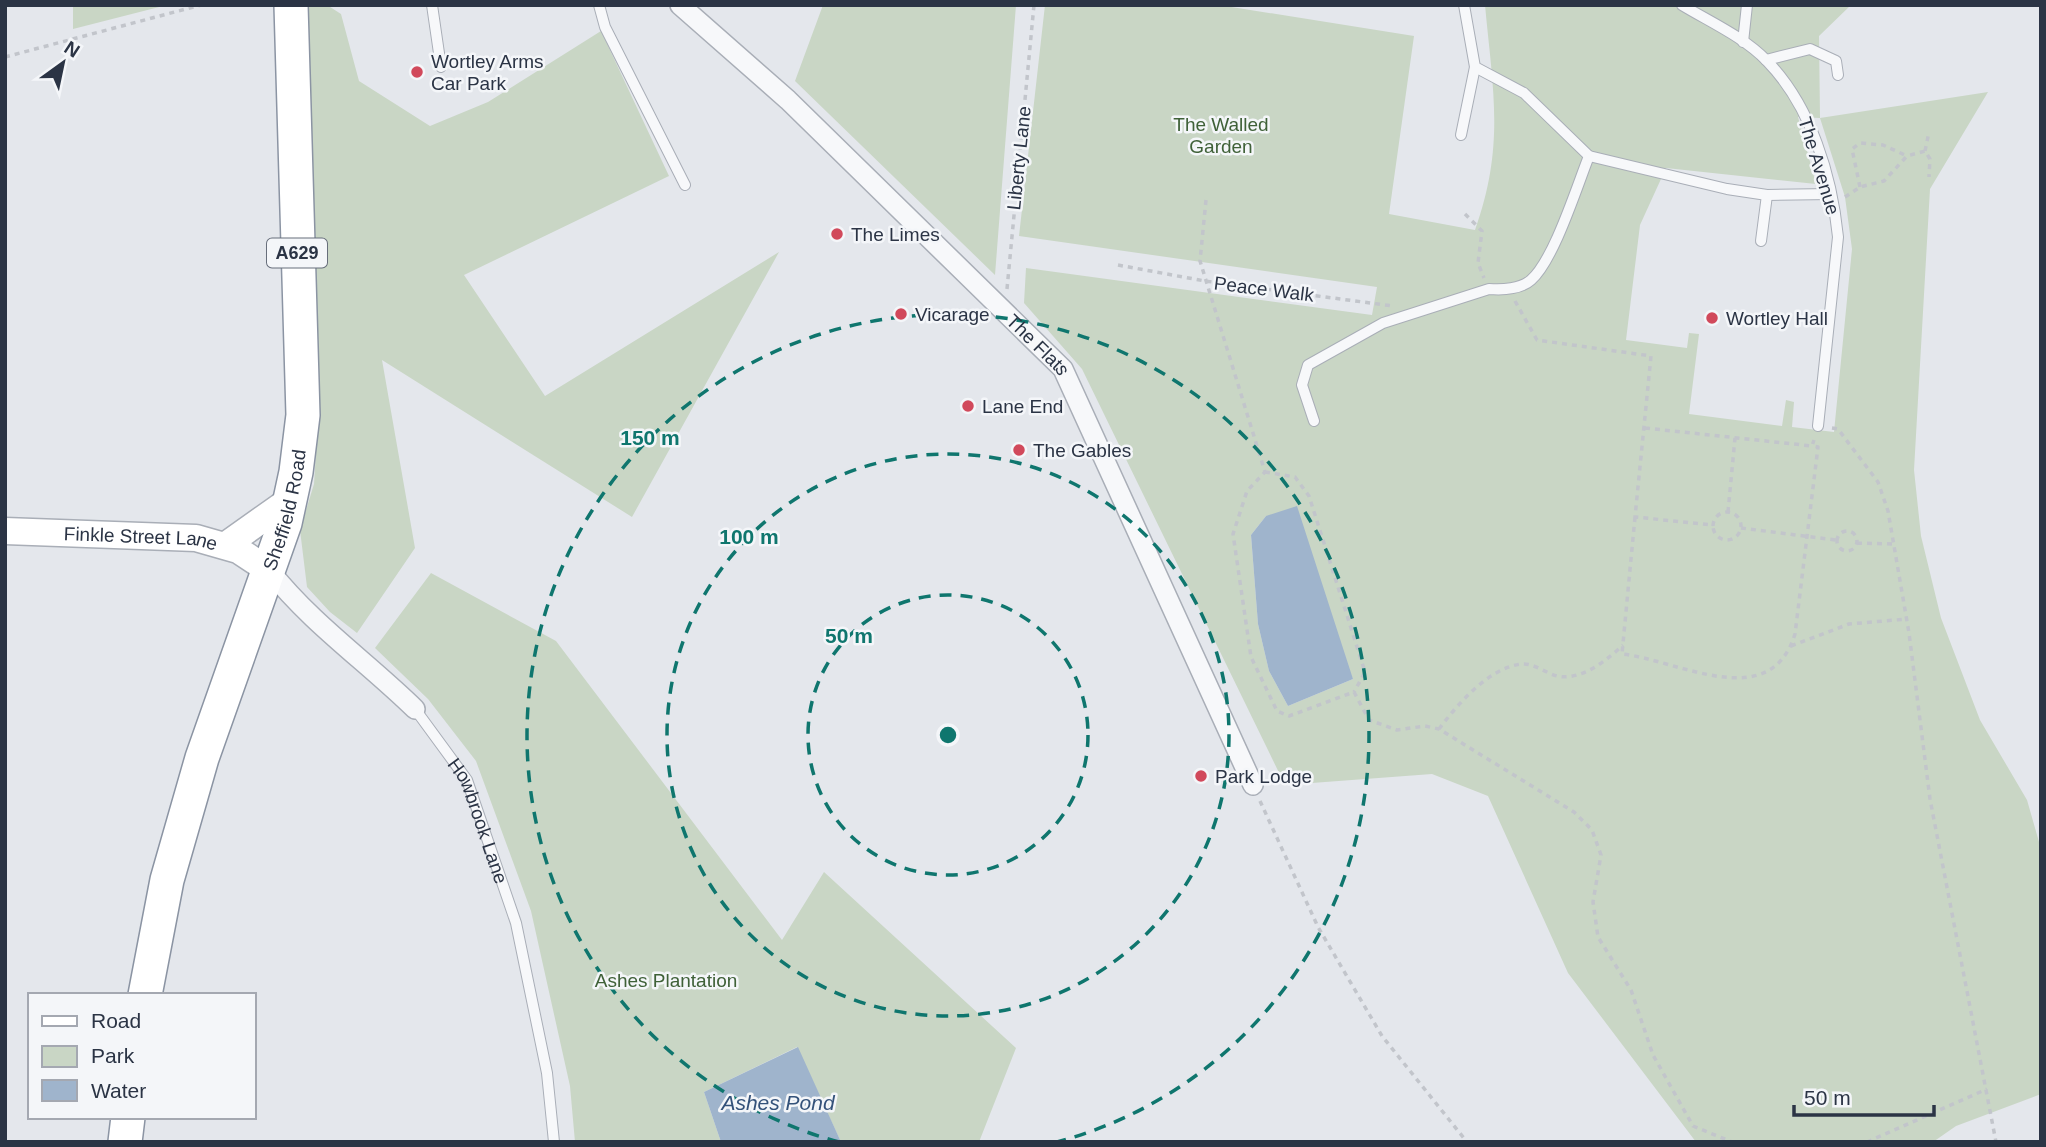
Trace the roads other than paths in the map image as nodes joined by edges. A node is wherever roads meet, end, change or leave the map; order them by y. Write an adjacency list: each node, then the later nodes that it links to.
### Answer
1 (291, 5): 21 (highway, Sheffield Road / A629)
2 (432, 5): 10 (lane)
3 (599, 5): 15 (lane)
4 (680, 5): 26 (street, The Flats)
5 (1464, 5): 11 (lane)
6 (1682, 5): 8 (lane, The Avenue)
7 (1746, 5): 8 (lane)
8 (1743, 42): 9 (lane, The Avenue)
9 (1766, 60): 12 (lane); 17 (lane, The Avenue)
10 (441, 66)
11 (1475, 67): 13 (lane); 14 (lane)
12 (1838, 75)
13 (1461, 135)
14 (1589, 156): 16 (lane); 19 (lane)
15 (685, 185)
16 (1766, 195): 17 (lane); 18 (lane)
17 (1834, 197): 20 (lane, The Avenue)
18 (1761, 241)
19 (1314, 421)
20 (1818, 426)
21 (292, 499): 23 (street); 24 (highway, Sheffield Road / A629)
22 (5, 531): 23 (street, Finkle Street Lane)
23 (226, 545): 24 (street, Finkle Street Lane)
24 (270, 570): 25 (street, Howbrook Lane); 27 (highway, Sheffield Road / A629)
25 (415, 709): 30 (lane, Howbrook Lane)
26 (1252, 785)
27 (145, 993)
28 (128, 1119): 29 (highway)
29 (125, 1142)
30 (554, 1142)

